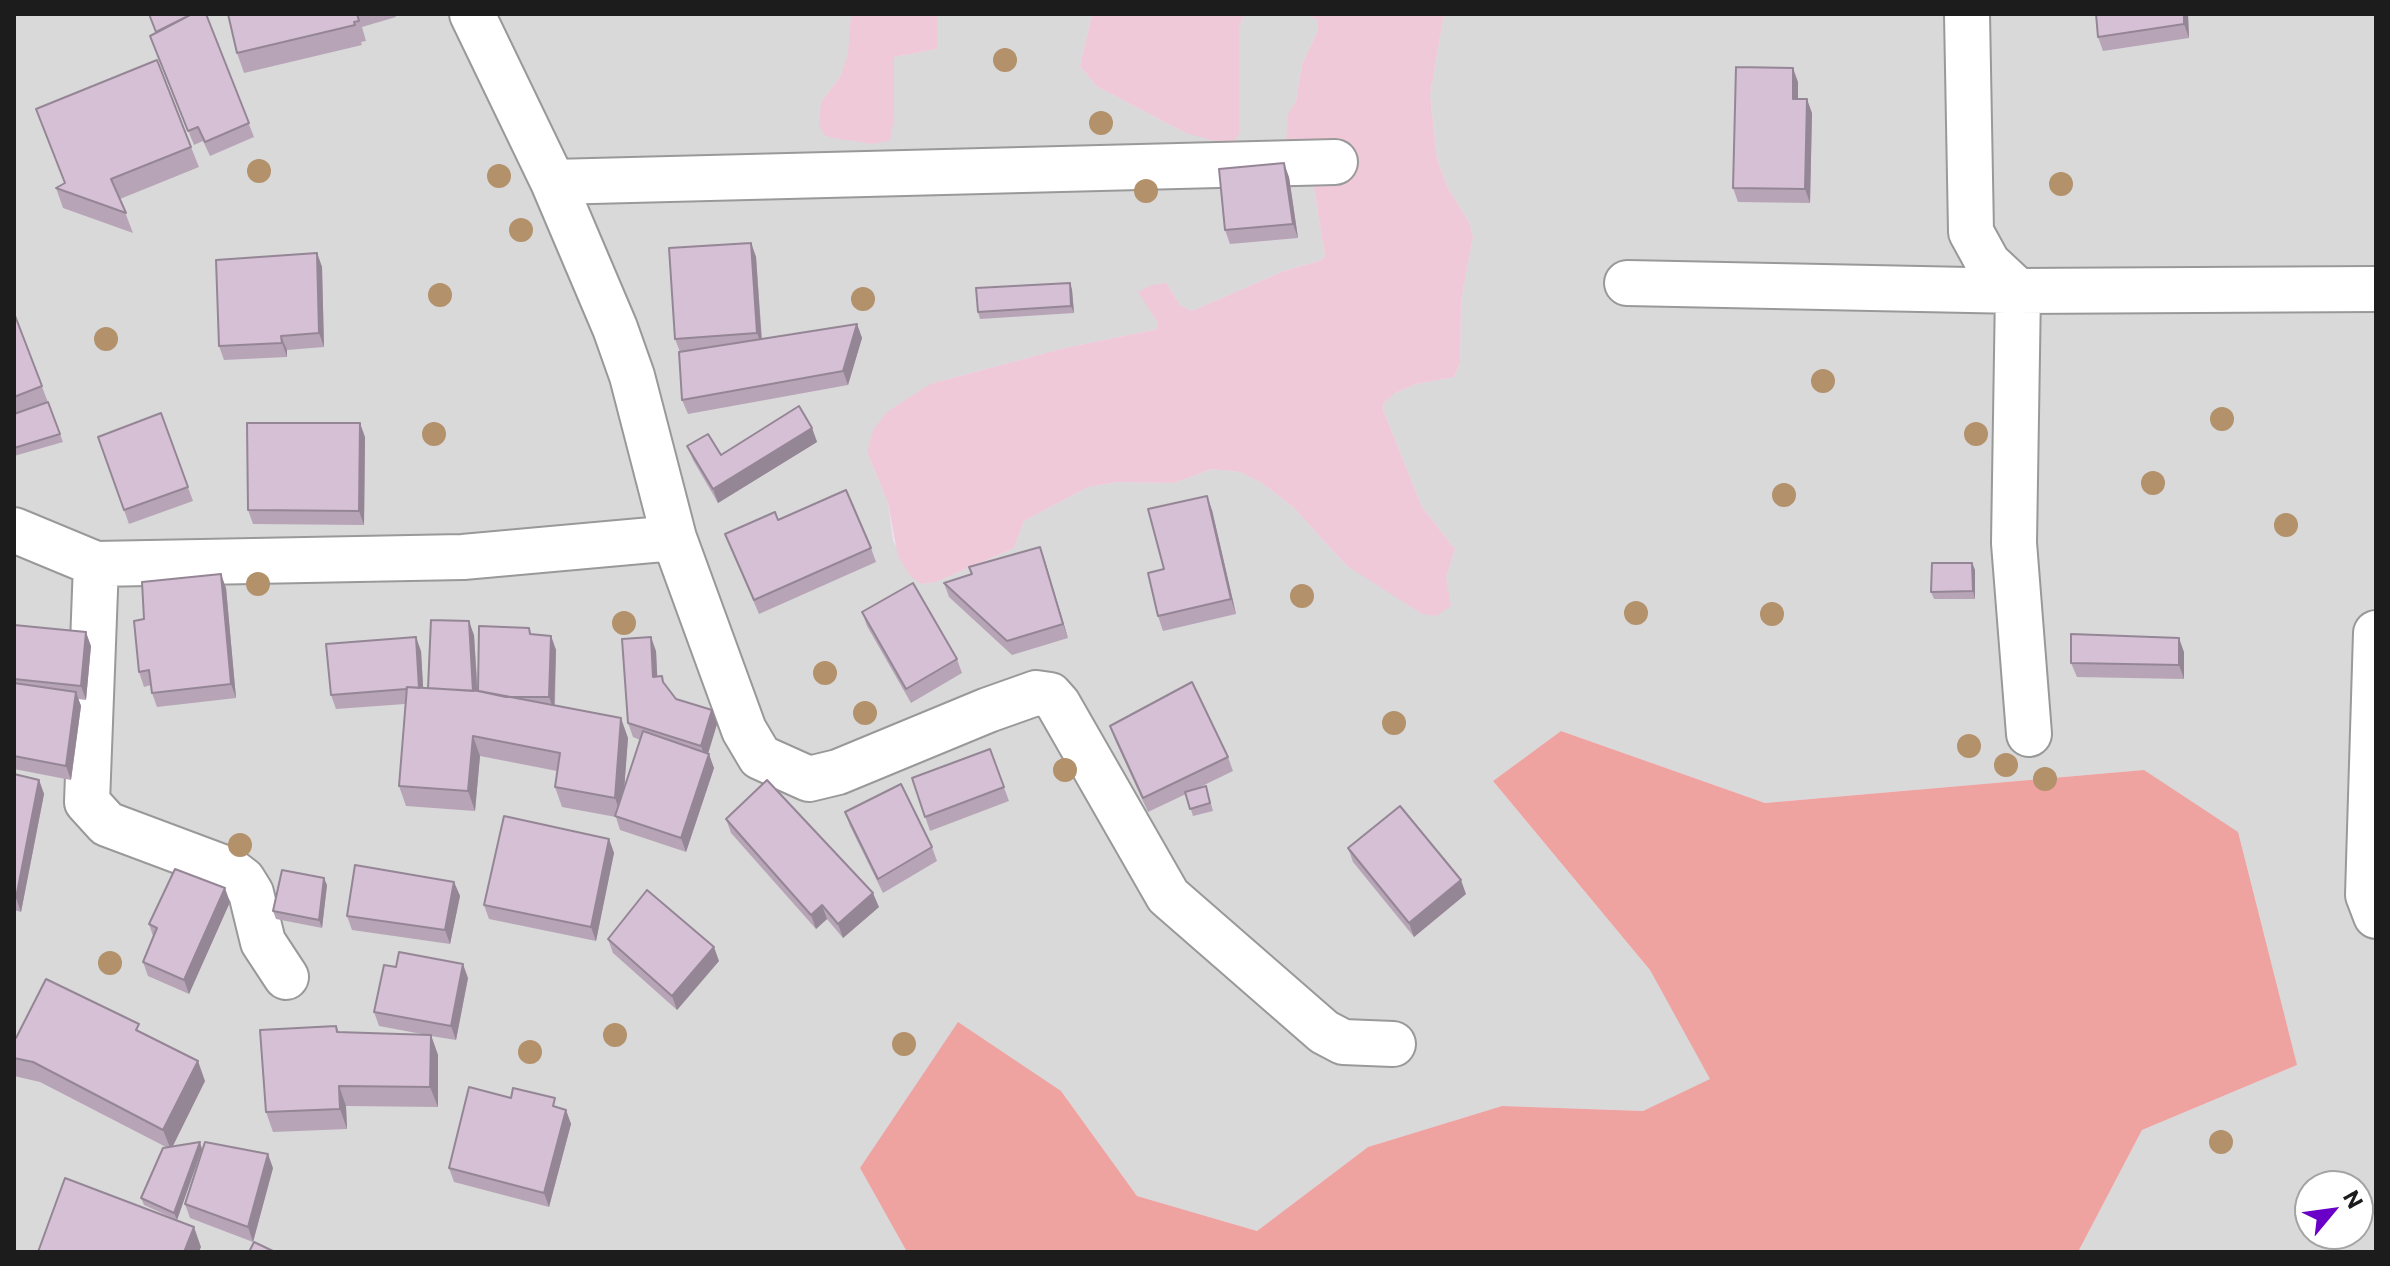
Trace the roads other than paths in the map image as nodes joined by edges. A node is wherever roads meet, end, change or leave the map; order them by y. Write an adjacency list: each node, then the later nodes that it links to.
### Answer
1 (472, 14): 4 (street)
2 (1967, 14): 7 (street)
3 (1335, 162): 4 (street)
4 (553, 182): 9 (street)
5 (1627, 283): 7 (street)
6 (2376, 289): 7 (street)
7 (2018, 291): 12 (street)
8 (14, 530): 10 (street)
9 (674, 538): 10 (street); 15 (street)
10 (96, 564): 14 (street)
11 (2376, 633): 13 (street)
12 (2029, 734)
13 (2376, 916)
14 (286, 977)
15 (1393, 1044)

